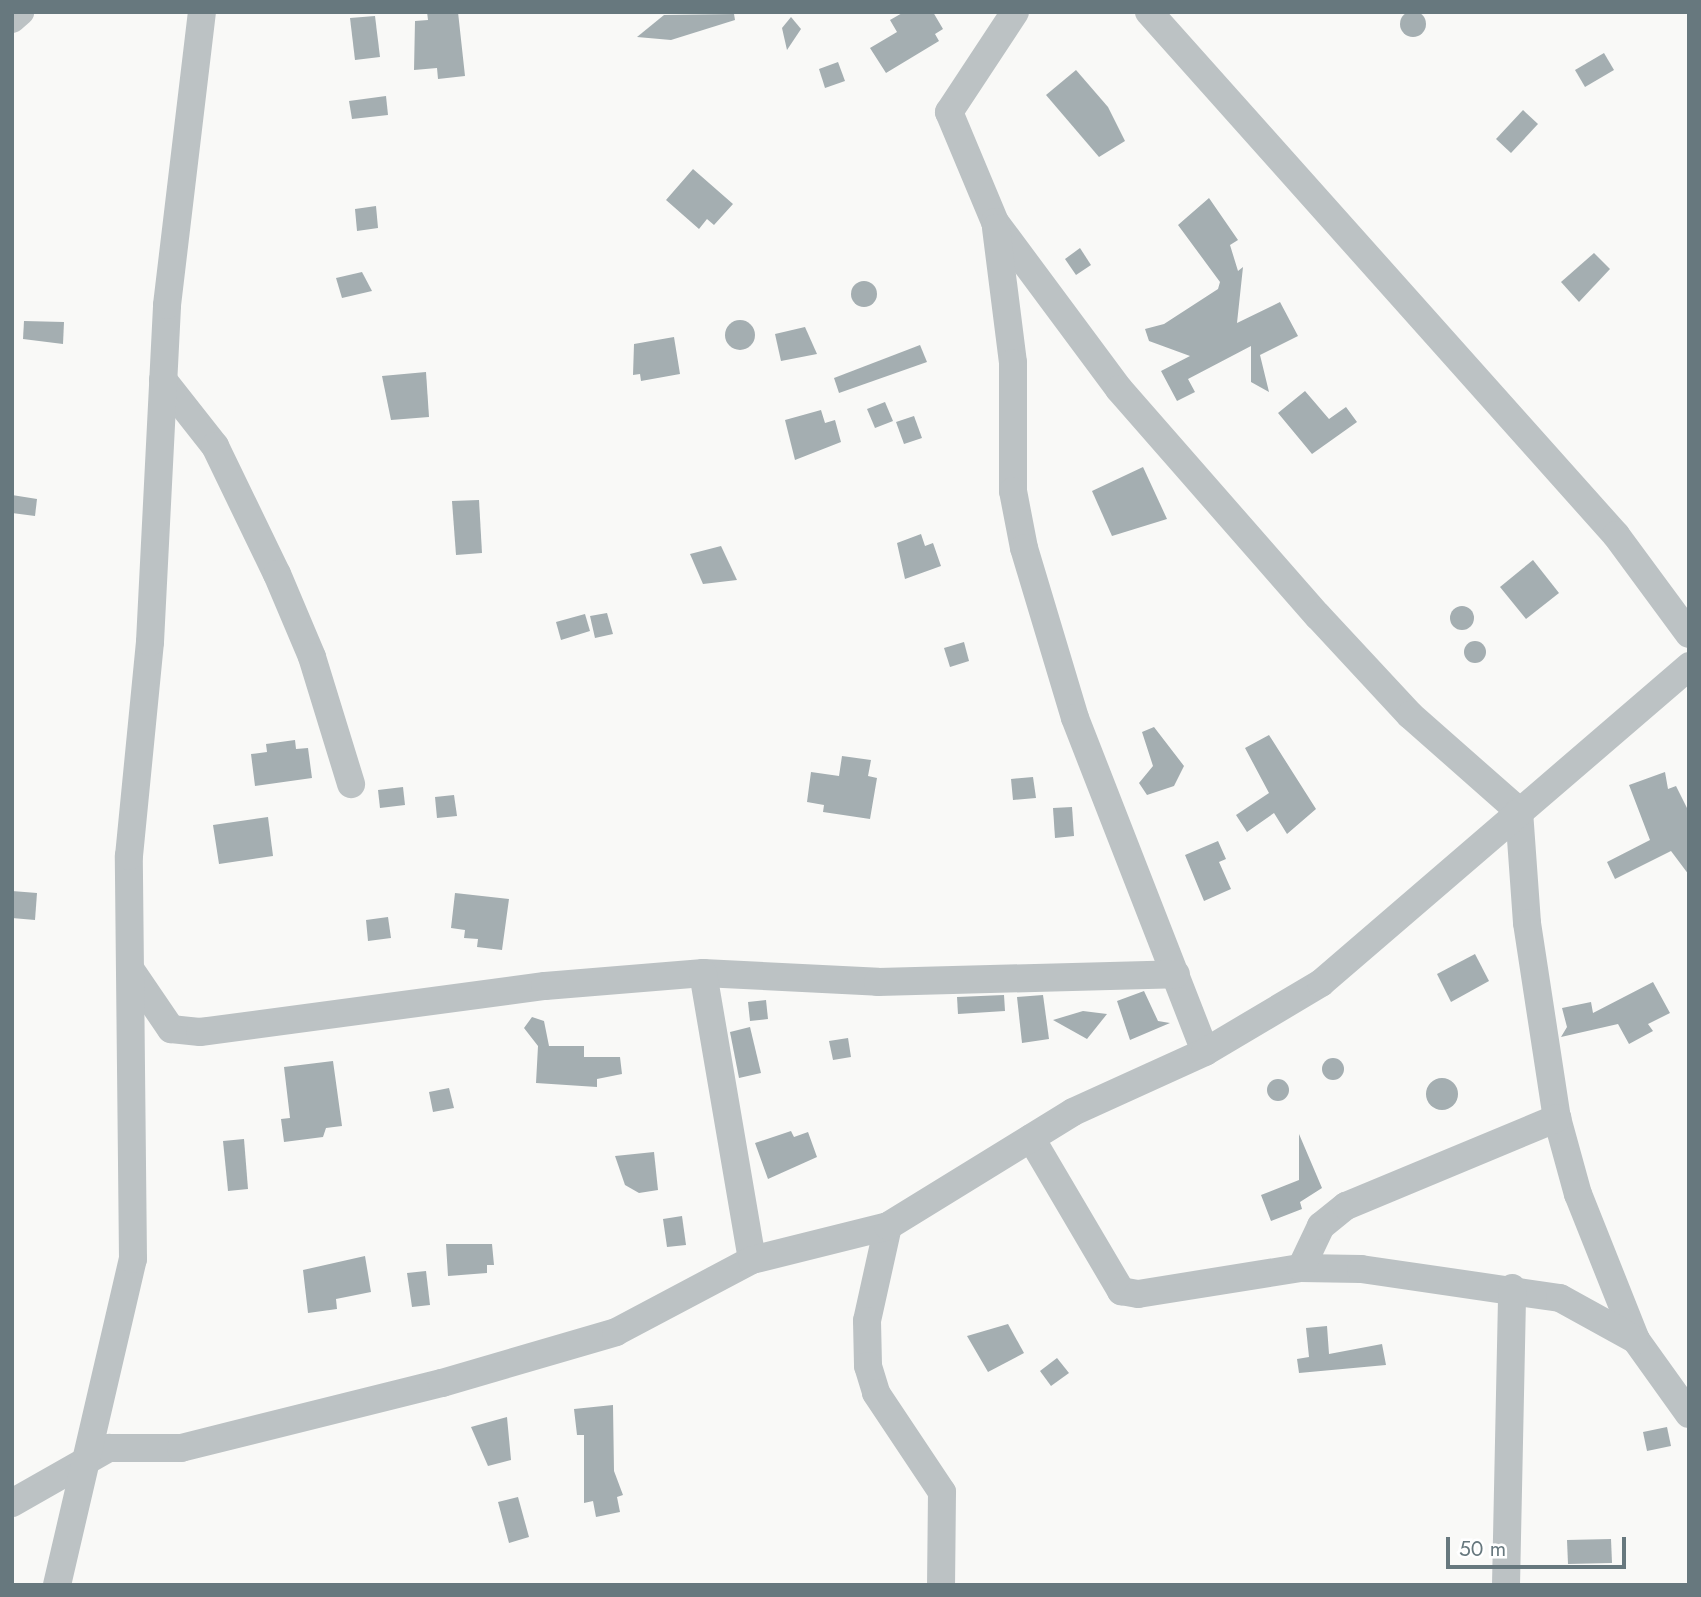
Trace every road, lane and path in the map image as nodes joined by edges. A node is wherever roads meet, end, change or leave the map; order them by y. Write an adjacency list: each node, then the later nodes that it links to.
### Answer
1 (20, 12): 5 (street)
2 (202, 12): 7 (street)
3 (1015, 12): 6 (street)
4 (1156, 14): 8 (street)
5 (12, 19)
6 (996, 222): 11 (street); 14 (street)
7 (163, 380): 10 (street); 12 (street)
8 (1689, 634)
9 (1689, 666): 11 (street)
10 (351, 784)
11 (1519, 811): 15 (street); 16 (street)
12 (130, 970): 13 (street); 24 (street)
13 (703, 973): 14 (street); 19 (street)
14 (1176, 974): 15 (street)
15 (1205, 1052): 17 (street)
16 (1557, 1118): 20 (street); 22 (street)
17 (1031, 1138): 18 (street); 20 (street)
18 (888, 1226): 19 (street); 27 (street)
19 (752, 1261): 24 (street)
20 (1301, 1268): 21 (street)
21 (1512, 1288): 22 (street); 28 (street)
22 (1636, 1340): 23 (street)
23 (1689, 1414)
24 (83, 1460): 25 (street); 26 (street)
25 (12, 1503)
26 (57, 1585)
27 (941, 1585)
28 (1506, 1585)

